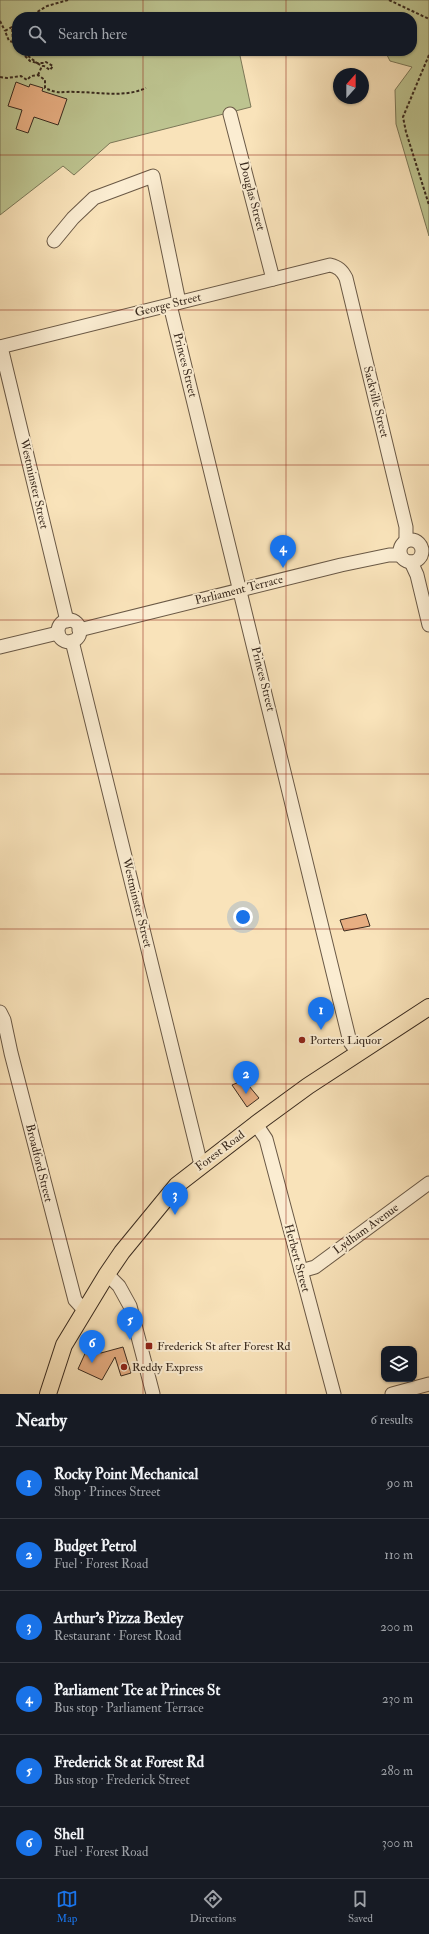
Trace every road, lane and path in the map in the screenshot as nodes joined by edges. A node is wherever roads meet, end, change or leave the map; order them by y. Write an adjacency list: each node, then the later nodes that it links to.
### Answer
1 (68, 0): 3 (path)
2 (389, 0): 4 (path)
3 (37, 12)
4 (414, 12)
5 (417, 13): 6 (path)
6 (429, 19)
7 (0, 21): 9 (path)
8 (12, 28): 9 (path)
9 (5, 31): 10 (path)
10 (12, 42)
11 (429, 55): 19 (path)
12 (29, 56): 13 (path)
13 (37, 63): 14 (path); 14 (path)
14 (42, 66): 15 (path)
15 (38, 75): 16 (path); 17 (path)
16 (0, 77)
17 (146, 88)
18 (230, 114): 22 (street, Douglas Street)
19 (429, 205)
20 (54, 241): 23 (street, Princes Street)
21 (336, 267): 22 (street, George Street); 25 (street, Sackville Street)
22 (273, 279): 23 (street, George Street)
23 (175, 303): 24 (street, George Street); 29 (street, Princes Street)
24 (1, 347): 30 (street, Westminster Street)
25 (406, 541): 26 (street); 27 (street)
26 (425, 549): 28 (street)
27 (400, 555): 28 (street); 29 (street, Parliament Terrace)
28 (411, 562): 31 (street)
29 (241, 589): 32 (street, Parliament Terrace); 38 (street, Princes Street)
30 (67, 621): 32 (street); 33 (street)
31 (429, 625)
32 (79, 630): 34 (street)
33 (58, 633): 34 (street); 35 (street)
34 (72, 641): 40 (street, Westminster Street)
35 (0, 647)
36 (429, 1007): 38 (main road, Forest Road)
37 (0, 1012): 44 (street, Broadford Street)
38 (358, 1053): 39 (main road, Forest Road)
39 (256, 1124): 40 (main road, Forest Road); 42 (street, Herbert Street)
40 (201, 1165): 43 (main road, Forest Road)
41 (429, 1183): 42 (street, Lydham Avenue)
42 (301, 1271): 48 (street, Herbert Street)
43 (107, 1274): 44 (main road, Forest Road); 47 (street)
44 (85, 1311): 46 (main road, Forest Road)
45 (429, 1384): 49 (street)
46 (48, 1394)
47 (153, 1394)
48 (334, 1394)
49 (392, 1394)

